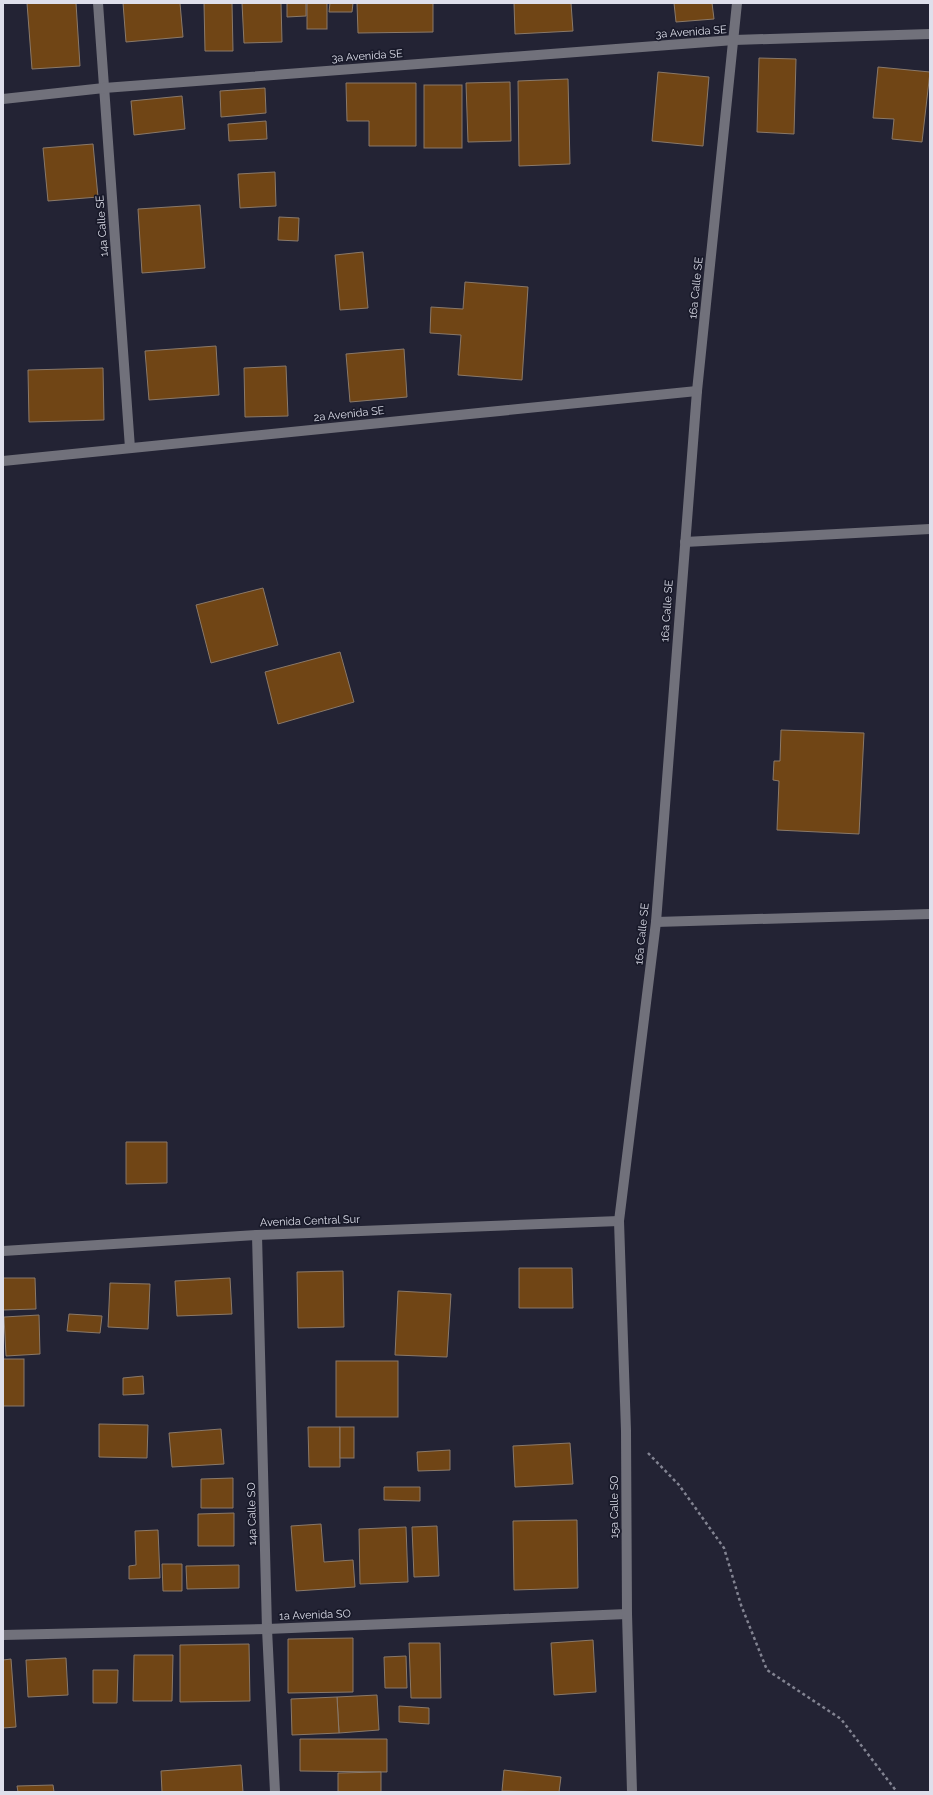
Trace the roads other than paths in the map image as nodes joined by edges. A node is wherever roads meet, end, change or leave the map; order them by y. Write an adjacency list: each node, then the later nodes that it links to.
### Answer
1 (98, 3): 5 (street, 14a Calle SE)
2 (737, 3): 4 (street, 16a Calle SE)
3 (930, 34): 4 (street, 3a Avenida SE)
4 (734, 40): 5 (street, 3a Avenida SE); 7 (street, 16a Calle SE)
5 (104, 88): 6 (street, 3a Avenida SE); 8 (street, 14a Calle SE)
6 (3, 99)
7 (697, 391): 8 (street, 2a Avenida SE); 11 (street, 16a Calle SE)
8 (130, 448): 9 (street, 2a Avenida SE)
9 (3, 461)
10 (930, 529): 11 (street)
11 (685, 542): 13 (street, 16a Calle SE)
12 (930, 914): 13 (street)
13 (656, 922): 14 (street, 16a Calle SE)
14 (619, 1221): 15 (street, Avenida Central Sur); 17 (street, 15a Calle SO)
15 (258, 1236): 16 (street, Avenida Central Sur); 18 (street, 14a Calle SO)
16 (3, 1251)
17 (627, 1614): 18 (street, 1a Avenida SO); 21 (street, 15a Calle SO)
18 (267, 1628): 19 (street, 1a Avenida SO); 20 (street, 14a Calle SO)
19 (3, 1635)
20 (275, 1792)
21 (632, 1792)

